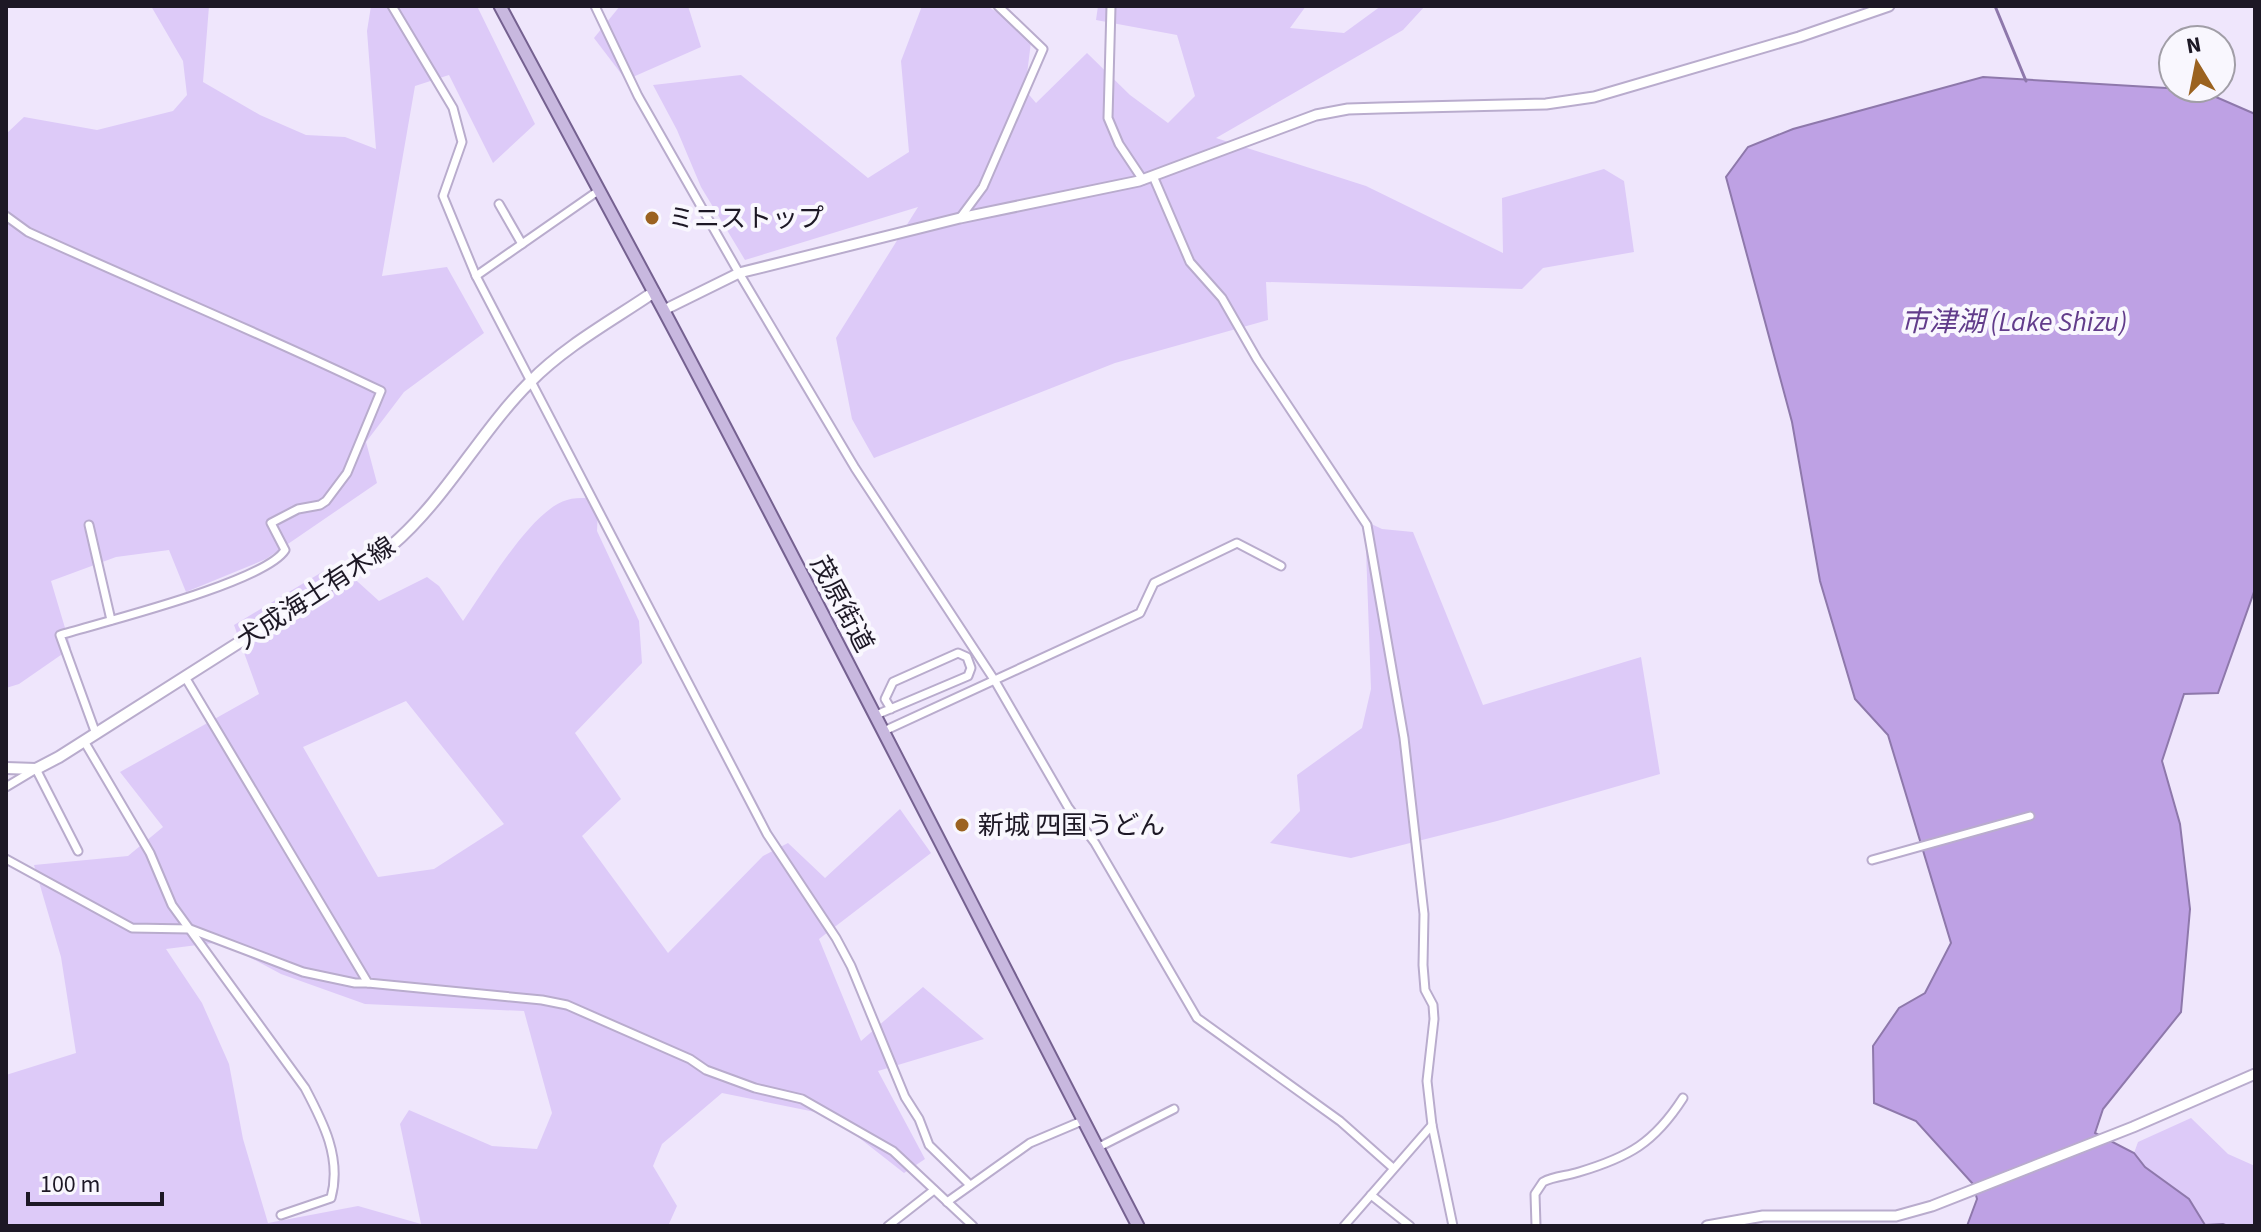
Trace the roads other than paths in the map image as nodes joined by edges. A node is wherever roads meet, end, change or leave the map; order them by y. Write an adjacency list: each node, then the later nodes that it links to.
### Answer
1 (392, 6): 14 (street)
2 (500, 6): 8 (main road, 茂原街道)
3 (595, 6): 13 (street)
4 (998, 6): 11 (street)
5 (1111, 6): 7 (street)
6 (1889, 6): 7 (street)
7 (1148, 178): 11 (street); 41 (street)
8 (598, 191): 12 (street); 15 (main road, 茂原街道)
9 (499, 204): 12 (street)
10 (6, 216): 20 (street)
11 (960, 218): 13 (street)
12 (522, 244): 14 (street)
13 (739, 273): 16 (street); 22 (street)
14 (476, 276): 17 (street)
15 (654, 292): 16 (main road, 茂原街道); 17 (main road, 犬成海士有木線)
16 (664, 310): 24 (main road, 茂原街道)
17 (531, 380): 21 (main road, 犬成海士有木線); 44 (street)
18 (89, 525): 20 (street)
19 (1281, 566): 22 (street)
20 (111, 620): 26 (street)
21 (185, 677): 26 (main road, 犬成海士有木線); 36 (street)
22 (995, 681): 25 (street); 43 (street)
23 (891, 709): 23 (street); 24 (street)
24 (876, 715): 25 (main road, 茂原街道)
25 (884, 731): 40 (main road, 茂原街道)
26 (96, 734): 27 (main road, 犬成海士有木線)
27 (84, 741): 29 (main road, 犬成海士有木線); 35 (street)
28 (6, 768): 29 (main road)
29 (36, 769): 30 (street); 32 (street)
30 (6, 787)
31 (2030, 816): 34 (street)
32 (78, 851)
33 (6, 859): 35 (street)
34 (1872, 860)
35 (190, 929): 36 (street); 48 (street)
36 (368, 983): 45 (street)
37 (2255, 1074): 56 (street)
38 (1683, 1098): 55 (street)
39 (1174, 1109): 42 (street)
40 (1082, 1121): 42 (main road, 茂原街道); 44 (street)
41 (1432, 1125): 43 (street); 54 (street)
42 (1097, 1148): 52 (main road, 茂原街道)
43 (1393, 1168): 46 (street)
44 (970, 1185): 47 (street)
45 (934, 1190): 47 (street); 50 (street)
46 (1371, 1195): 49 (street); 53 (street)
47 (947, 1202): 51 (street)
48 (281, 1215)
49 (1348, 1225)
50 (888, 1226)
51 (973, 1226)
52 (1138, 1226)
53 (1410, 1226)
54 (1453, 1226)
55 (1536, 1226)
56 (1707, 1226)

